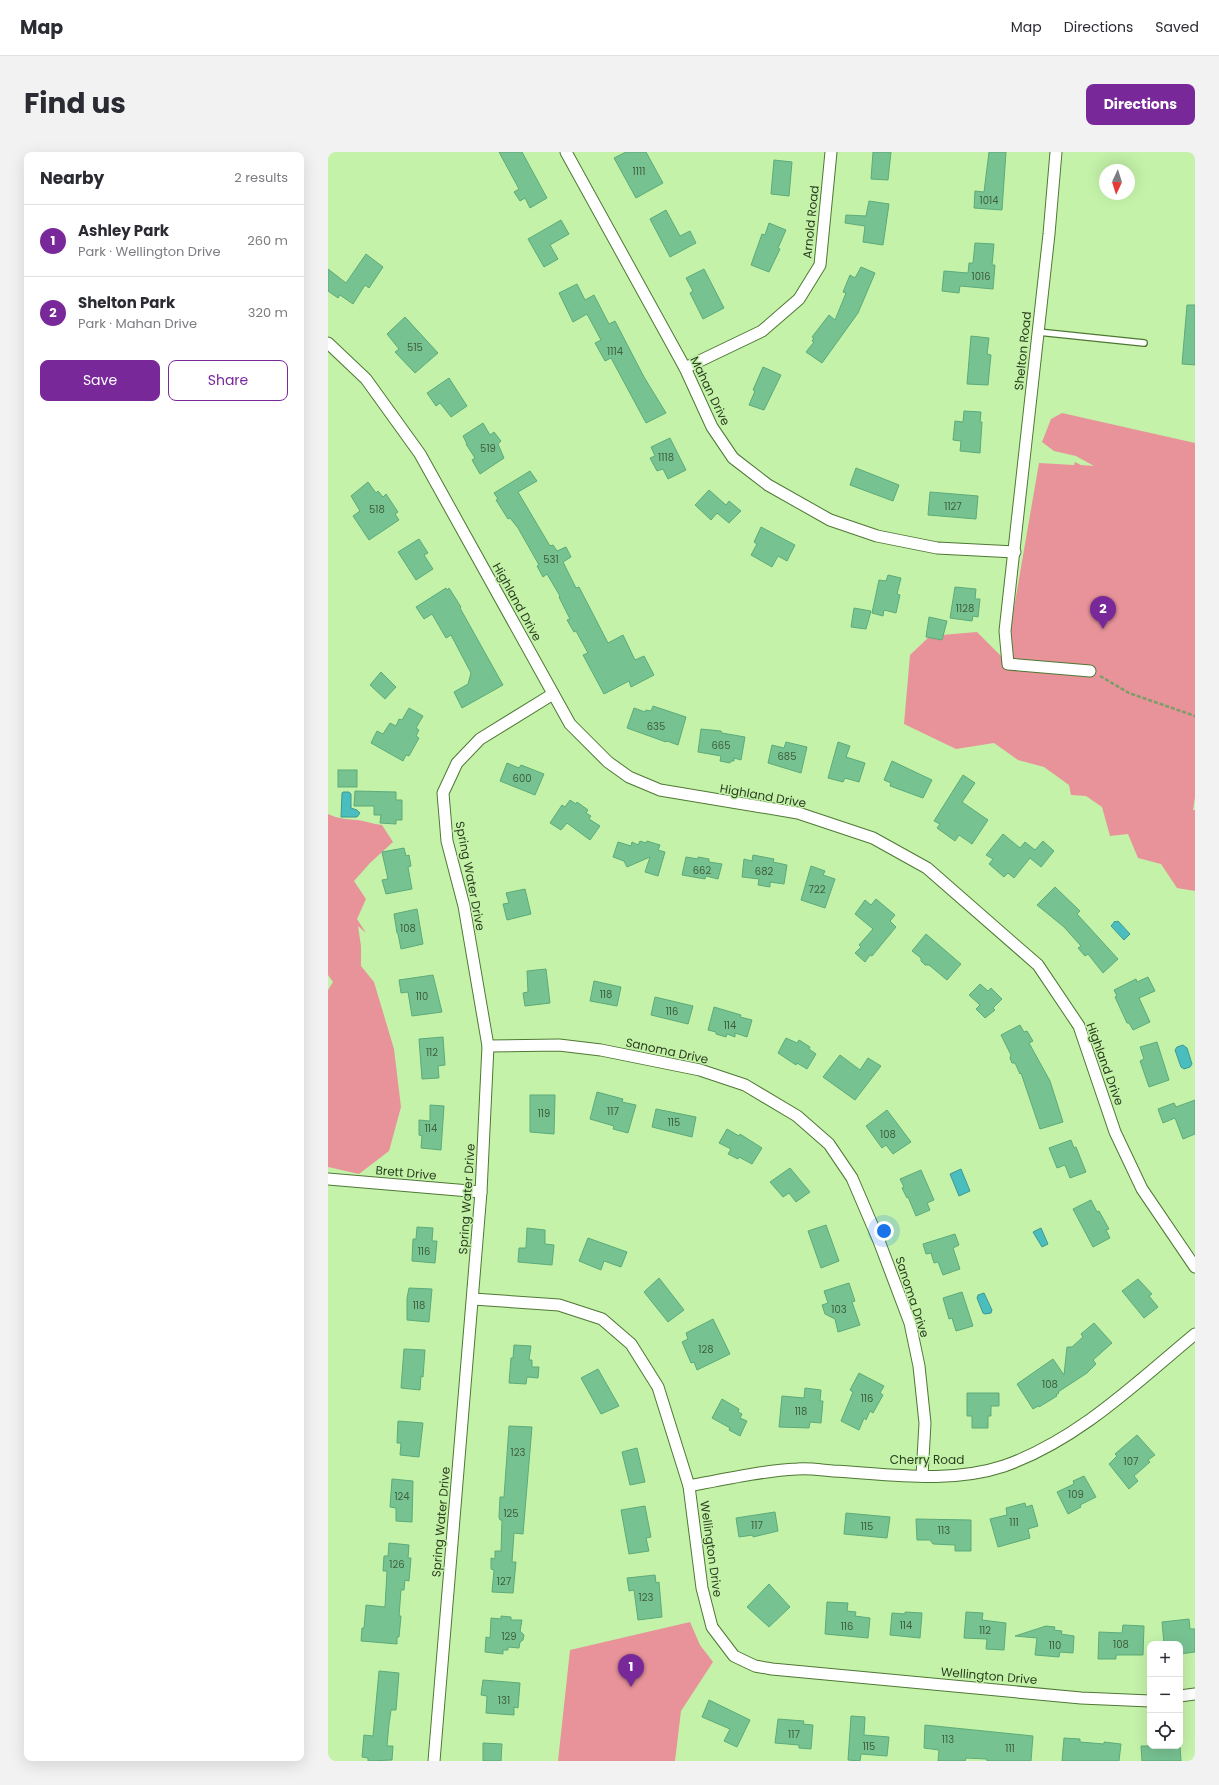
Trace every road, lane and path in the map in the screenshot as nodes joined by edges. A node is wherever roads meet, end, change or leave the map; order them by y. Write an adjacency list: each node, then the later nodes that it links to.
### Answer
1 (566, 152): 7 (street, Mahan Drive)
2 (831, 152): 7 (street, Arnold Road)
3 (1056, 152): 4 (street, Shelton Road)
4 (1038, 332): 6 (lane); 8 (street, Shelton Road)
5 (328, 343): 10 (street, Highland Drive)
6 (1144, 343)
7 (685, 368): 8 (street, Mahan Drive)
8 (1015, 552): 9 (street, Shelton Road)
9 (1090, 671): 11 (path)
10 (553, 694): 12 (street, Spring Water Drive); 15 (street, Highland Drive)
11 (1195, 716)
12 (488, 1046): 14 (street, Spring Water Drive); 18 (street, Sanoma Drive)
13 (328, 1179): 14 (street, Brett Drive)
14 (482, 1192): 16 (street, Spring Water Drive)
15 (1195, 1267)
16 (473, 1299): 19 (street, Wellington Drive); 23 (street, Spring Water Drive)
17 (1195, 1334): 18 (street, Cherry Road)
18 (922, 1476): 19 (street, Cherry Road)
19 (689, 1486): 22 (street, Wellington Drive)
20 (1195, 1694): 21 (street)
21 (1183, 1696)
22 (1147, 1701)
23 (434, 1761)

